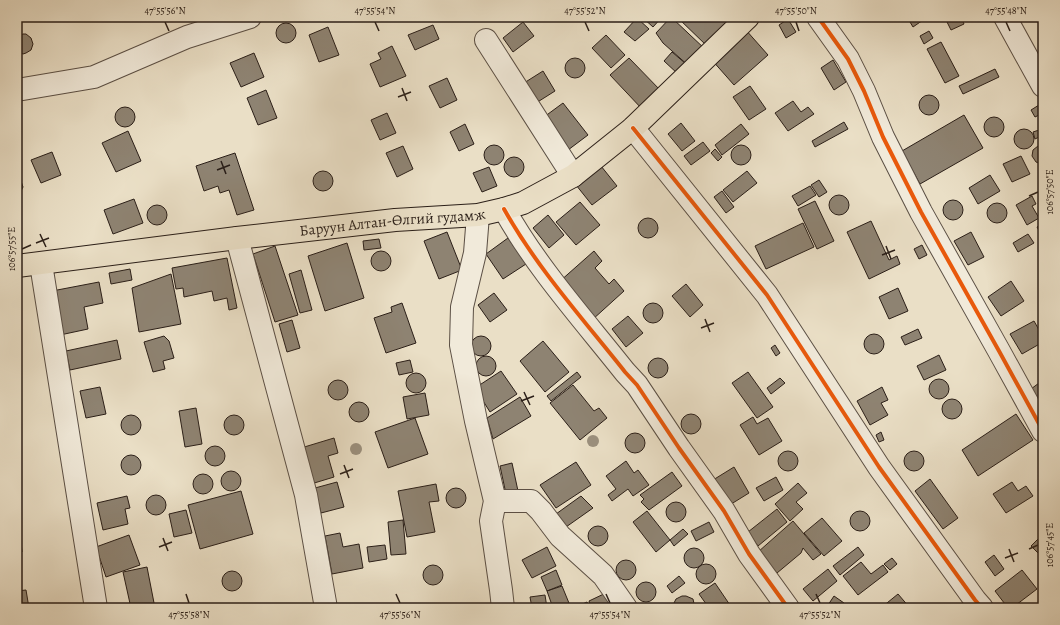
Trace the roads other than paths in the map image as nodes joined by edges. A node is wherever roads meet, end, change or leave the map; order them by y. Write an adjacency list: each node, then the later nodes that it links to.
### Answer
1 (250, 17): 7 (street)
2 (748, 17): 8 (main road, Баруун Алтан-Өлгий гудамж)
3 (818, 17): 15 (street)
4 (1005, 17): 6 (street)
5 (486, 40): 9 (street)
6 (1043, 86)
7 (17, 90)
8 (634, 128): 9 (main road, Баруун Алтан-Өлгий гудамж); 22 (street)
9 (573, 176): 10 (main road, Баруун Алтан-Өлгий гудамж)
10 (504, 209): 11 (main road, Баруун Алтан-Өлгий гудамж); 21 (street)
11 (478, 215): 12 (main road, Баруун Алтан-Өлгий гудамж); 16 (street)
12 (237, 238): 13 (main road, Баруун Алтан-Өлгий гудамж); 18 (street)
13 (41, 264): 14 (main road, Баруун Алтан-Өлгий гудамж); 17 (street)
14 (17, 266)
15 (1043, 431)
16 (495, 501): 19 (street); 20 (street)
17 (96, 608)
18 (326, 608)
19 (503, 608)
20 (626, 608)
21 (788, 608)
22 (982, 608)

